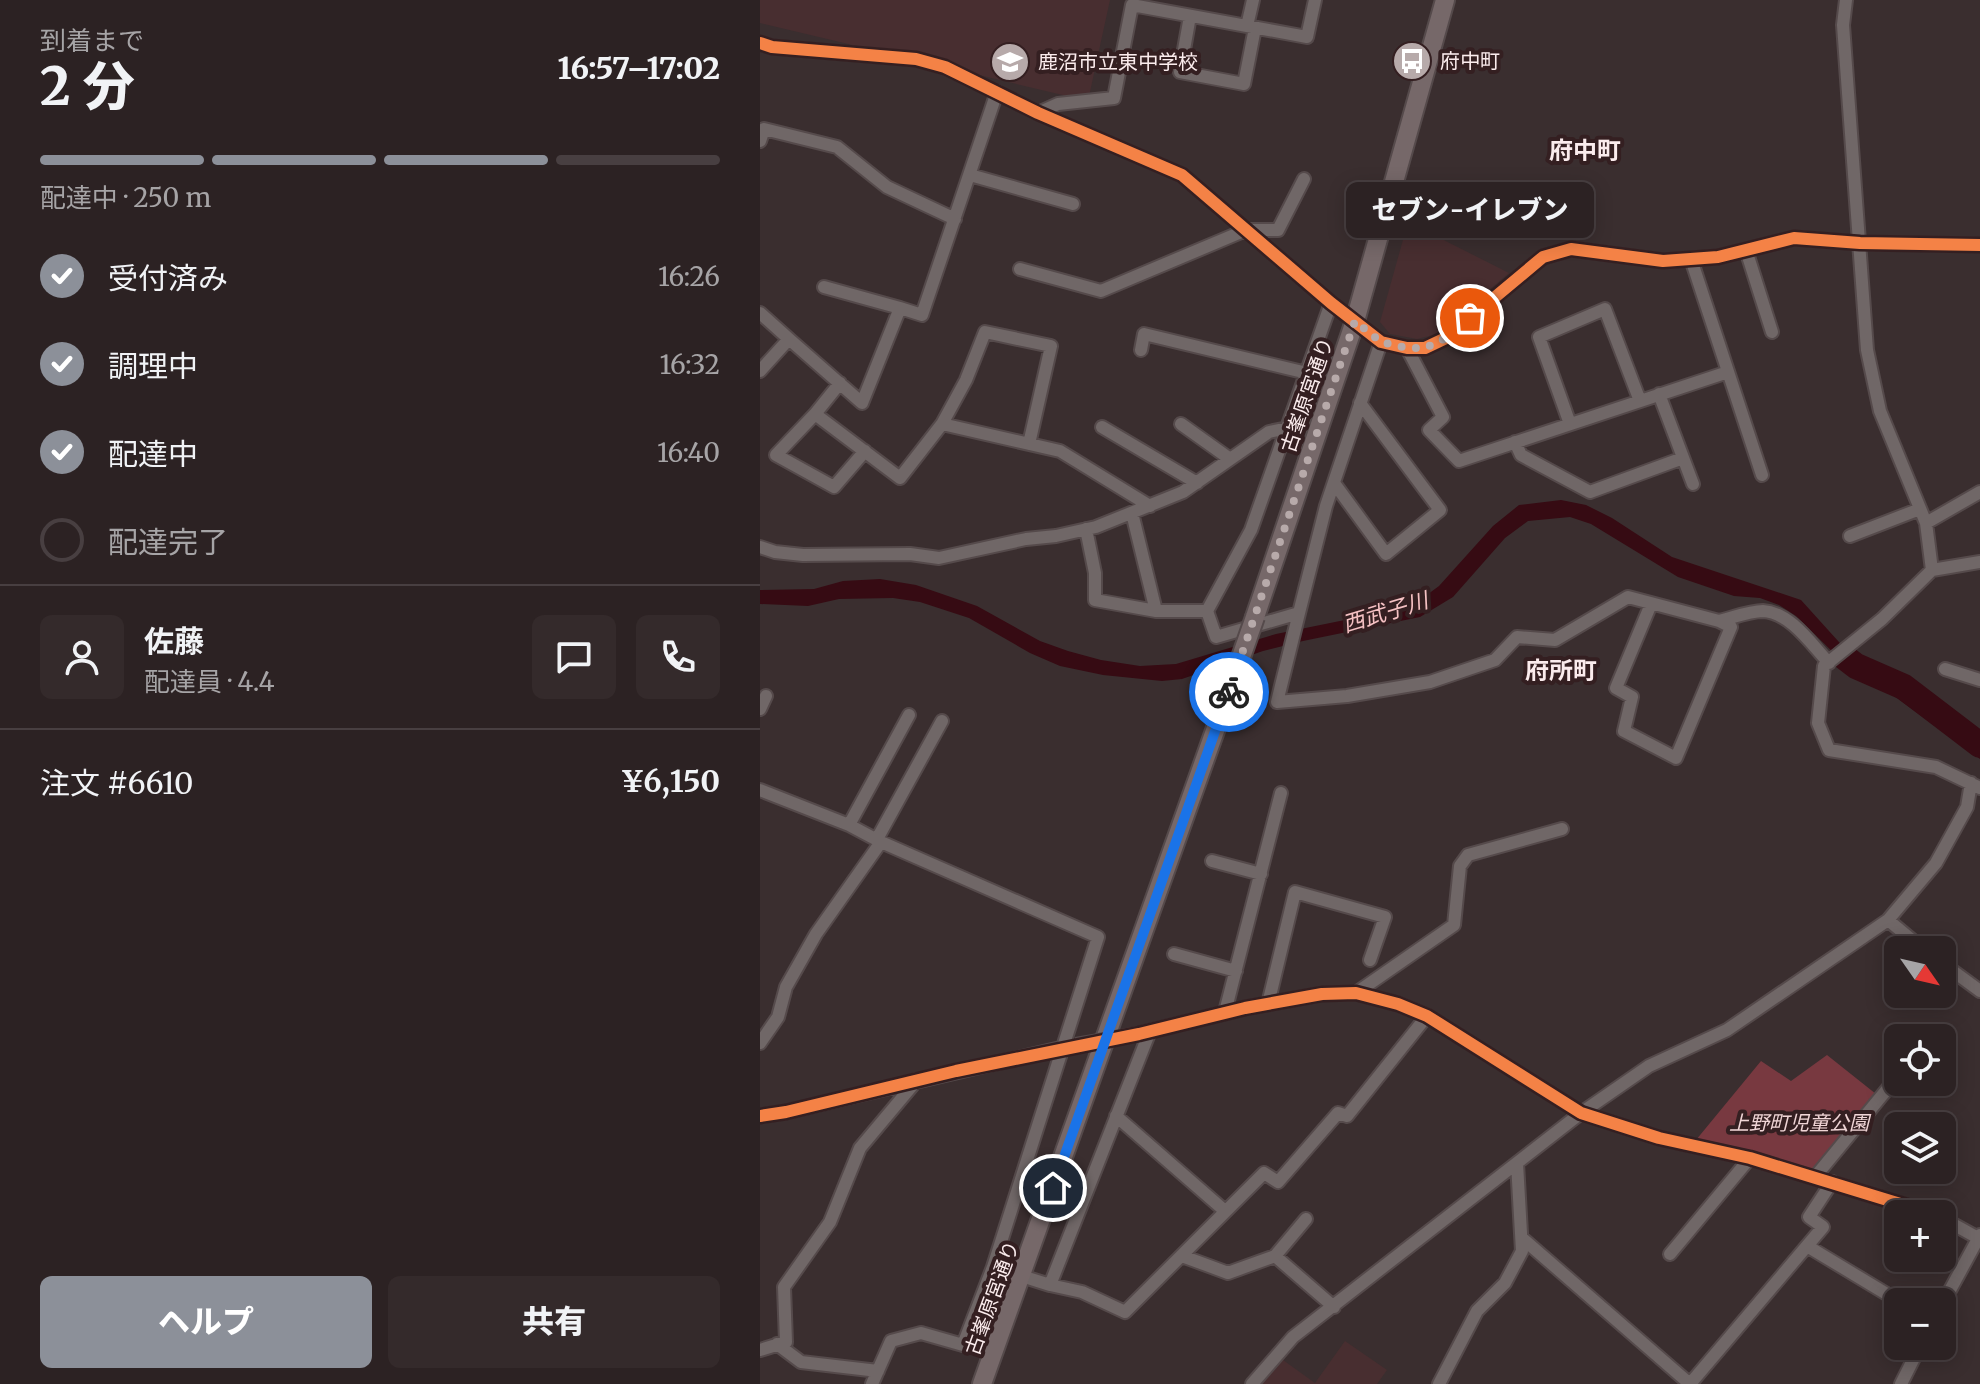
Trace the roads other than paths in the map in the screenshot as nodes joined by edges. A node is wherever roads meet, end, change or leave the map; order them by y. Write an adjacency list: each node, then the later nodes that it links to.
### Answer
1 (1253, 0): 7 (street)
2 (1315, 0): 7 (street)
3 (1445, 0): 26 (main road, 古峯原宮通り)
4 (1846, 0): 17 (street)
5 (1133, 2): 6 (street); 10 (street)
6 (1190, 16): 7 (street); 7 (street)
7 (1251, 27)
8 (760, 43): 9 (street)
9 (997, 92): 10 (street); 12 (street)
10 (1038, 113): 16 (street)
11 (760, 141): 15 (street)
12 (970, 175): 14 (street); 15 (street)
13 (1304, 179): 16 (street)
14 (1073, 204)
15 (955, 219): 24 (street)
16 (1246, 230): 21 (street); 23 (street)
17 (1860, 243): 18 (street); 19 (street); 56 (street)
18 (1980, 245)
19 (1746, 250): 20 (street); 27 (street)
20 (1691, 259): 30 (street); 33 (street)
21 (1020, 269)
22 (824, 287): 24 (street)
23 (1331, 303): 26 (street); 34 (street)
24 (900, 308): 35 (street)
25 (760, 313): 28 (street)
26 (1355, 321): 29 (street); 118 (main road, 古峯原宮通り, bridge)
27 (1772, 332)
28 (789, 339): 32 (street); 35 (street)
29 (1381, 342): 30 (street); 38 (street)
30 (1407, 348): 45 (street)
31 (1141, 350): 34 (street)
32 (760, 371)
33 (1728, 372): 36 (street); 50 (street)
34 (1307, 373): 44 (street)
35 (840, 383): 39 (street)
36 (1659, 394): 37 (street); 48 (street)
37 (1640, 401): 42 (street); 42 (street)
38 (1360, 403): 52 (street); 52 (street)
39 (815, 414): 47 (street); 47 (street)
40 (942, 424): 46 (street); 46 (street); 47 (street)
41 (1181, 424): 49 (street)
42 (1570, 424): 45 (street)
43 (1102, 427): 51 (street)
44 (1288, 428): 49 (street); 66 (street)
45 (1515, 442): 48 (street)
46 (1029, 444): 55 (street)
47 (865, 451)
48 (1683, 458): 53 (street)
49 (1230, 459): 51 (street)
50 (1762, 475)
51 (1197, 483): 55 (street)
52 (1334, 483): 67 (street)
53 (1693, 484)
54 (1980, 492): 58 (street)
55 (1150, 506): 57 (street)
56 (1920, 509): 58 (street); 60 (street)
57 (1132, 513): 59 (street); 65 (street)
58 (1926, 523): 63 (street)
59 (1086, 529): 61 (street); 65 (street)
60 (1850, 536)
61 (760, 547)
62 (1980, 562): 63 (street)
63 (1932, 570): 69 (street)
64 (1651, 604): 67 (street); 68 (street); 68 (street)
65 (1156, 611): 66 (street)
66 (1207, 611): 67 (street)
67 (1299, 613)
68 (1719, 621): 69 (street)
69 (1829, 663): 76 (street)
70 (1945, 669): 71 (street)
71 (1980, 680)
72 (766, 696): 73 (street)
73 (760, 709)
74 (909, 715): 79 (street)
75 (942, 721): 81 (street)
76 (1976, 785): 84 (street)
77 (760, 790): 79 (street)
78 (1281, 793): 83 (street)
79 (849, 825): 81 (street)
80 (1562, 829): 91 (street)
81 (879, 841): 96 (street); 97 (street)
82 (1212, 861): 83 (street)
83 (1261, 874): 88 (street)
84 (1888, 920): 85 (street); 100 (street)
85 (1907, 936)
86 (1174, 954): 88 (street)
87 (1370, 960): 92 (street)
88 (1236, 971): 93 (street)
89 (1956, 973): 90 (street)
90 (1980, 991)
91 (1356, 993): 92 (street); 94 (street)
92 (1268, 1004): 93 (street)
93 (1225, 1012): 95 (street)
94 (1427, 1016): 100 (street); 108 (street)
95 (1145, 1032): 97 (street, bridge); 102 (street)
96 (760, 1043)
97 (1062, 1048): 98 (street); 117 (street)
98 (917, 1080): 101 (street); 123 (street)
99 (1884, 1093): 105 (street)
100 (1581, 1113): 103 (street); 104 (street)
101 (760, 1116)
102 (1116, 1116): 108 (street); 119 (street)
103 (1750, 1158): 105 (street); 114 (street)
104 (1517, 1163): 112 (street); 122 (street)
105 (1815, 1177): 106 (street)
106 (1832, 1182): 107 (street); 113 (street)
107 (1889, 1200)
108 (1225, 1211): 115 (street)
109 (1306, 1219): 116 (street)
110 (1956, 1225): 111 (street)
111 (1979, 1237): 120 (street)
112 (1522, 1238): 130 (street); 131 (street)
113 (1807, 1246): 121 (street); 131 (street)
114 (1670, 1254)
115 (1182, 1256): 116 (street); 119 (street)
116 (1275, 1256): 122 (street)
117 (993, 1267): 118 (street); 126 (street)
118 (1022, 1277): 119 (street); 128 (main road, 古峯原宮通り)
119 (1050, 1285)
120 (1951, 1288)
121 (1884, 1292)
122 (1334, 1307): 129 (street)
123 (777, 1344): 124 (street); 126 (street)
124 (760, 1350)
125 (1913, 1360): 132 (street)
126 (878, 1371): 127 (street)
127 (872, 1384)
128 (982, 1384)
129 (1252, 1384)
130 (1439, 1384)
131 (1690, 1384)
132 (1901, 1384)

